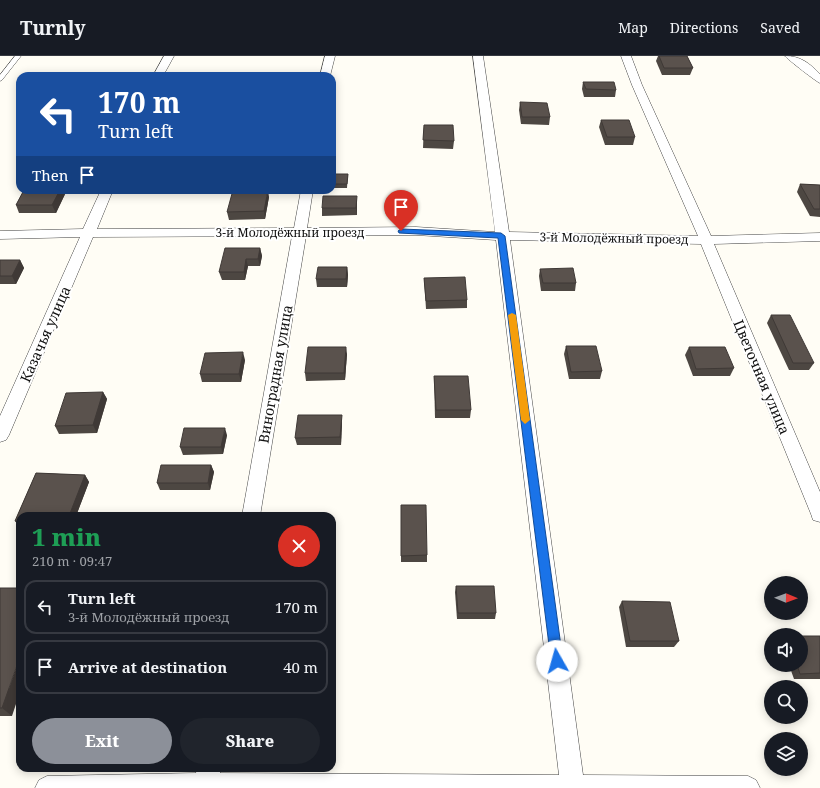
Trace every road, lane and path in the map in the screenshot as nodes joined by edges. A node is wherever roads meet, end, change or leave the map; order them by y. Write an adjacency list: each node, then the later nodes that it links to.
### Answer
1 (18, 56): 9 (lane)
2 (168, 56): 7 (street)
3 (330, 56): 8 (street)
4 (478, 56): 16 (street)
5 (626, 56): 18 (street, Цветочная улица)
6 (790, 56): 10 (street)
7 (160, 72)
8 (326, 72)
9 (0, 79)
10 (820, 80)
11 (105, 194): 14 (street, Казачья улица)
12 (306, 194): 13 (street, Виноградная улица)
13 (299, 232): 14 (street, 3-й Молодёжный проезд); 16 (street, 3-й Молодёжный проезд); 20 (street, Виноградная улица)
14 (90, 233): 15 (street, 3-й Молодёжный проезд); 19 (street, Казачья улица)
15 (0, 236)
16 (501, 236): 18 (street, 3-й Молодёжный проезд); 24 (street)
17 (820, 236): 18 (street, 3-й Молодёжный проезд)
18 (705, 240): 21 (street, Цветочная улица)
19 (0, 435)
20 (252, 512)
21 (820, 514)
22 (207, 780): 23 (street); 24 (street)
23 (47, 788)
24 (573, 788): 25 (street)
25 (748, 788)

